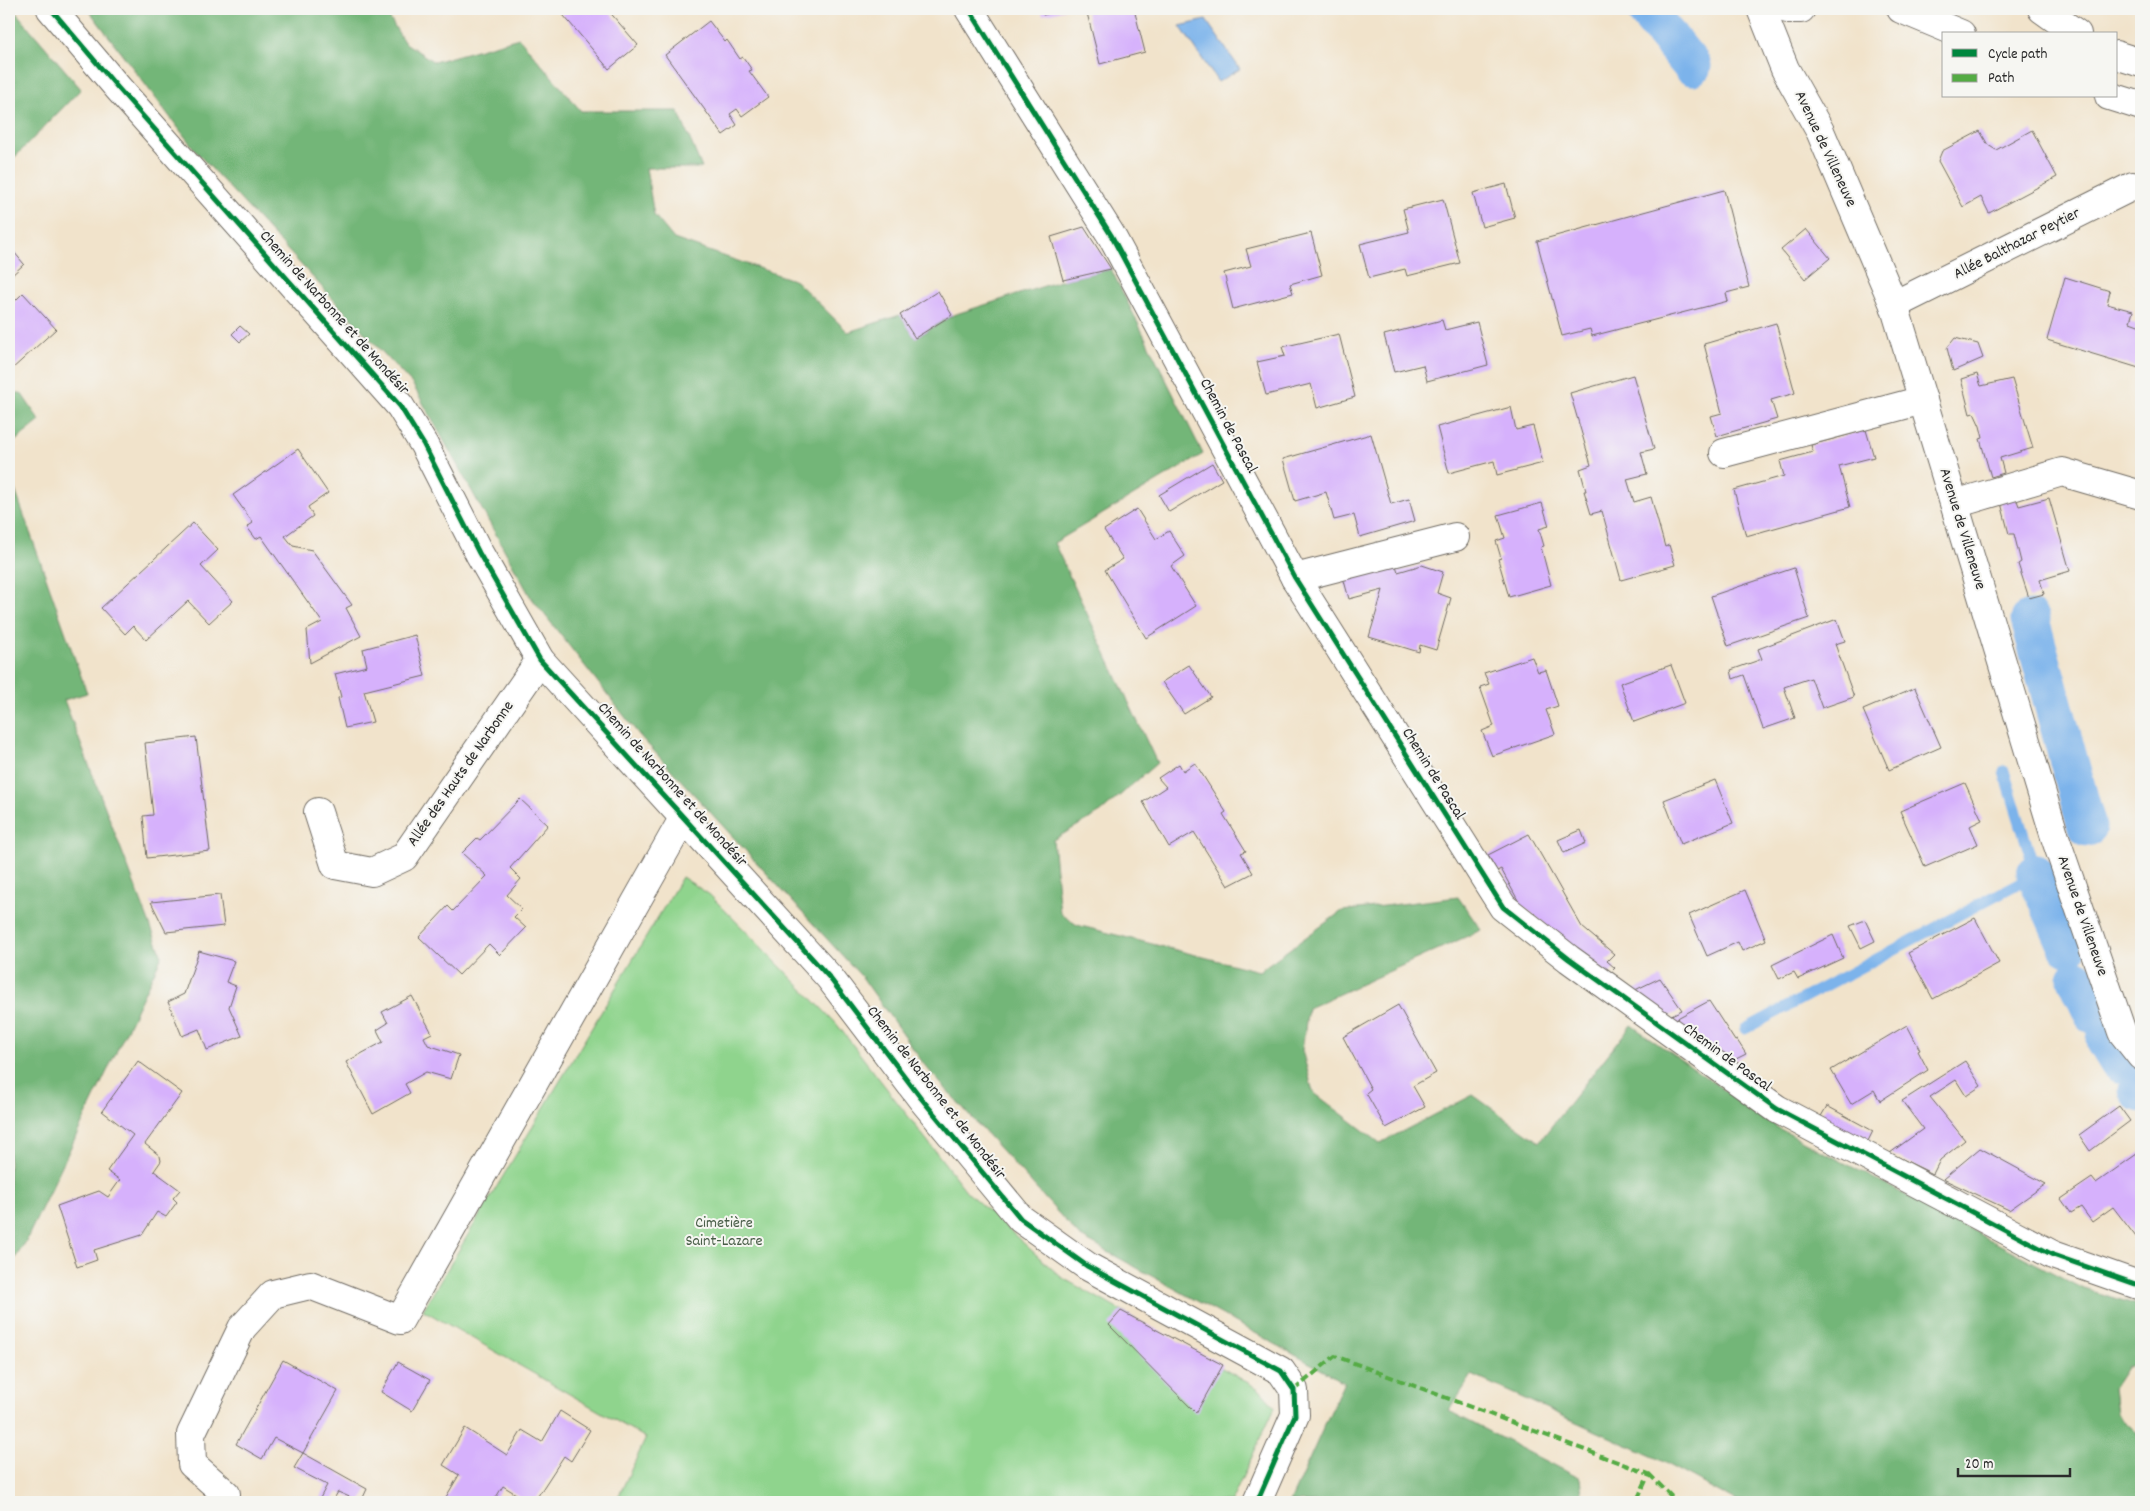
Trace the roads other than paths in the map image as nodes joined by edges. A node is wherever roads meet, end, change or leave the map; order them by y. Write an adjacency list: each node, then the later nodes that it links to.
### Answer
1 (51, 9): 22 (street, Chemin de Narbonne et de Mondésir)
2 (968, 9): 21 (street, Chemin de Pascal)
3 (1761, 9): 15 (street, Avenue de Villeneuve)
4 (1787, 9): 5 (street)
5 (1801, 9)
6 (1902, 9): 8 (street)
7 (2042, 9): 9 (street)
8 (1957, 32)
9 (2074, 32)
10 (2118, 56): 11 (street)
11 (2141, 64)
12 (2115, 98): 13 (street)
13 (2141, 106)
14 (2141, 188): 15 (street, Allée Balthazar Peytier)
15 (1894, 305): 16 (street, Avenue de Villeneuve)
16 (1923, 400): 17 (street); 19 (street, Avenue de Villeneuve)
17 (1724, 453)
18 (2141, 495): 19 (street)
19 (1955, 504): 25 (street, Avenue de Villeneuve)
20 (1455, 537): 21 (street)
21 (1295, 578): 27 (street, Chemin de Pascal)
22 (540, 660): 23 (street, Allée des Hauts de Narbonne); 24 (street, Chemin de Narbonne et de Mondésir)
23 (318, 812)
24 (684, 817): 28 (street); 29 (street, Chemin de Narbonne et de Mondésir)
25 (2132, 1030): 26 (street, Avenue de Villeneuve)
26 (2141, 1056)
27 (2141, 1286)
28 (226, 1494)
29 (1257, 1502)

